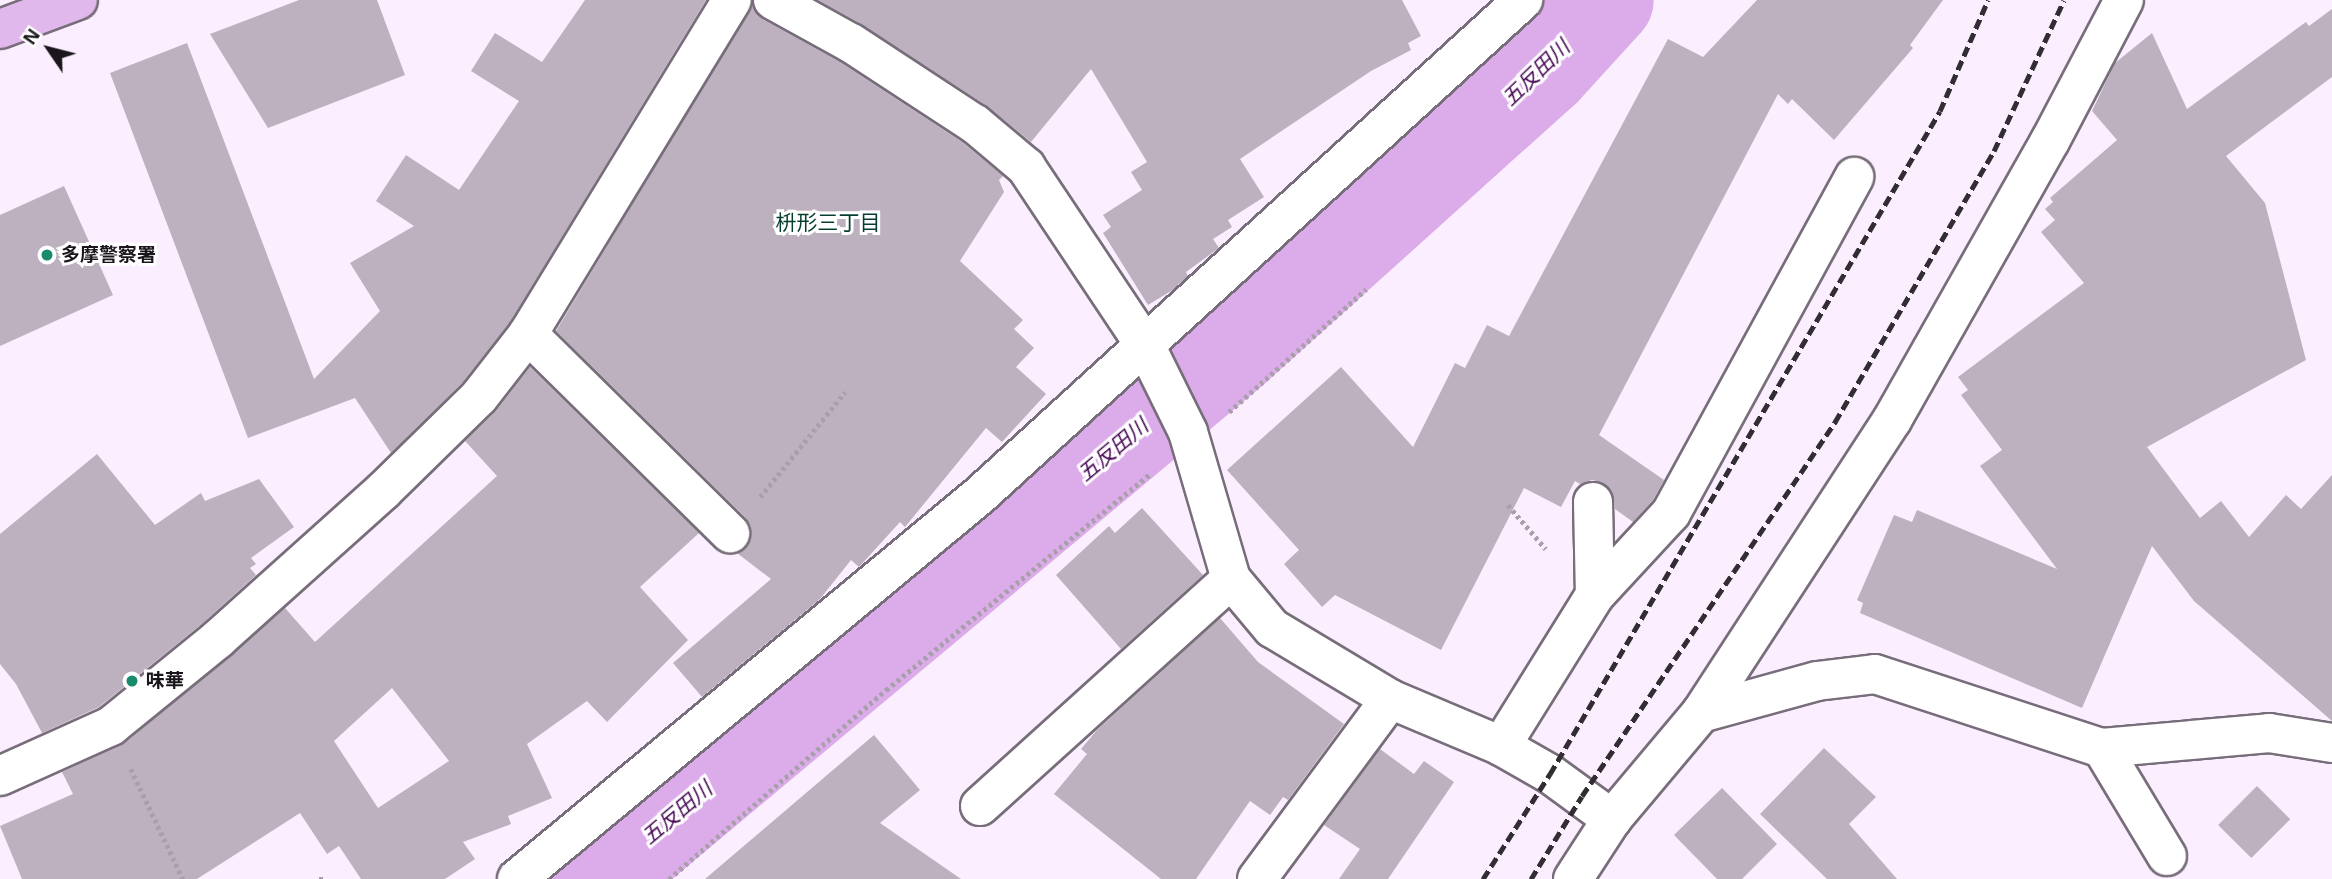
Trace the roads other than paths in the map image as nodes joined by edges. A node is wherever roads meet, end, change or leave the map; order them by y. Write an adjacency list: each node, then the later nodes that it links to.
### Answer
1 (78, 0): 6 (main road)
2 (732, 0): 8 (street)
3 (773, 0): 9 (street)
4 (1523, 0): 9 (street)
5 (2124, 0): 15 (street)
6 (0, 29)
7 (1854, 177): 13 (street)
8 (528, 334): 11 (street); 19 (street)
9 (1149, 355): 12 (street); 23 (street)
10 (1592, 502): 13 (street)
11 (730, 533)
12 (1231, 579): 14 (street); 20 (street)
13 (1595, 594): 17 (street)
14 (1390, 699): 17 (street); 24 (street)
15 (1701, 713): 18 (street); 21 (street)
16 (2332, 743): 18 (street)
17 (1501, 746): 21 (street)
18 (2102, 748): 22 (street)
19 (0, 776)
20 (980, 806)
21 (1612, 819): 25 (street)
22 (2167, 856)
23 (517, 879)
24 (1257, 879)
25 (1573, 879)

